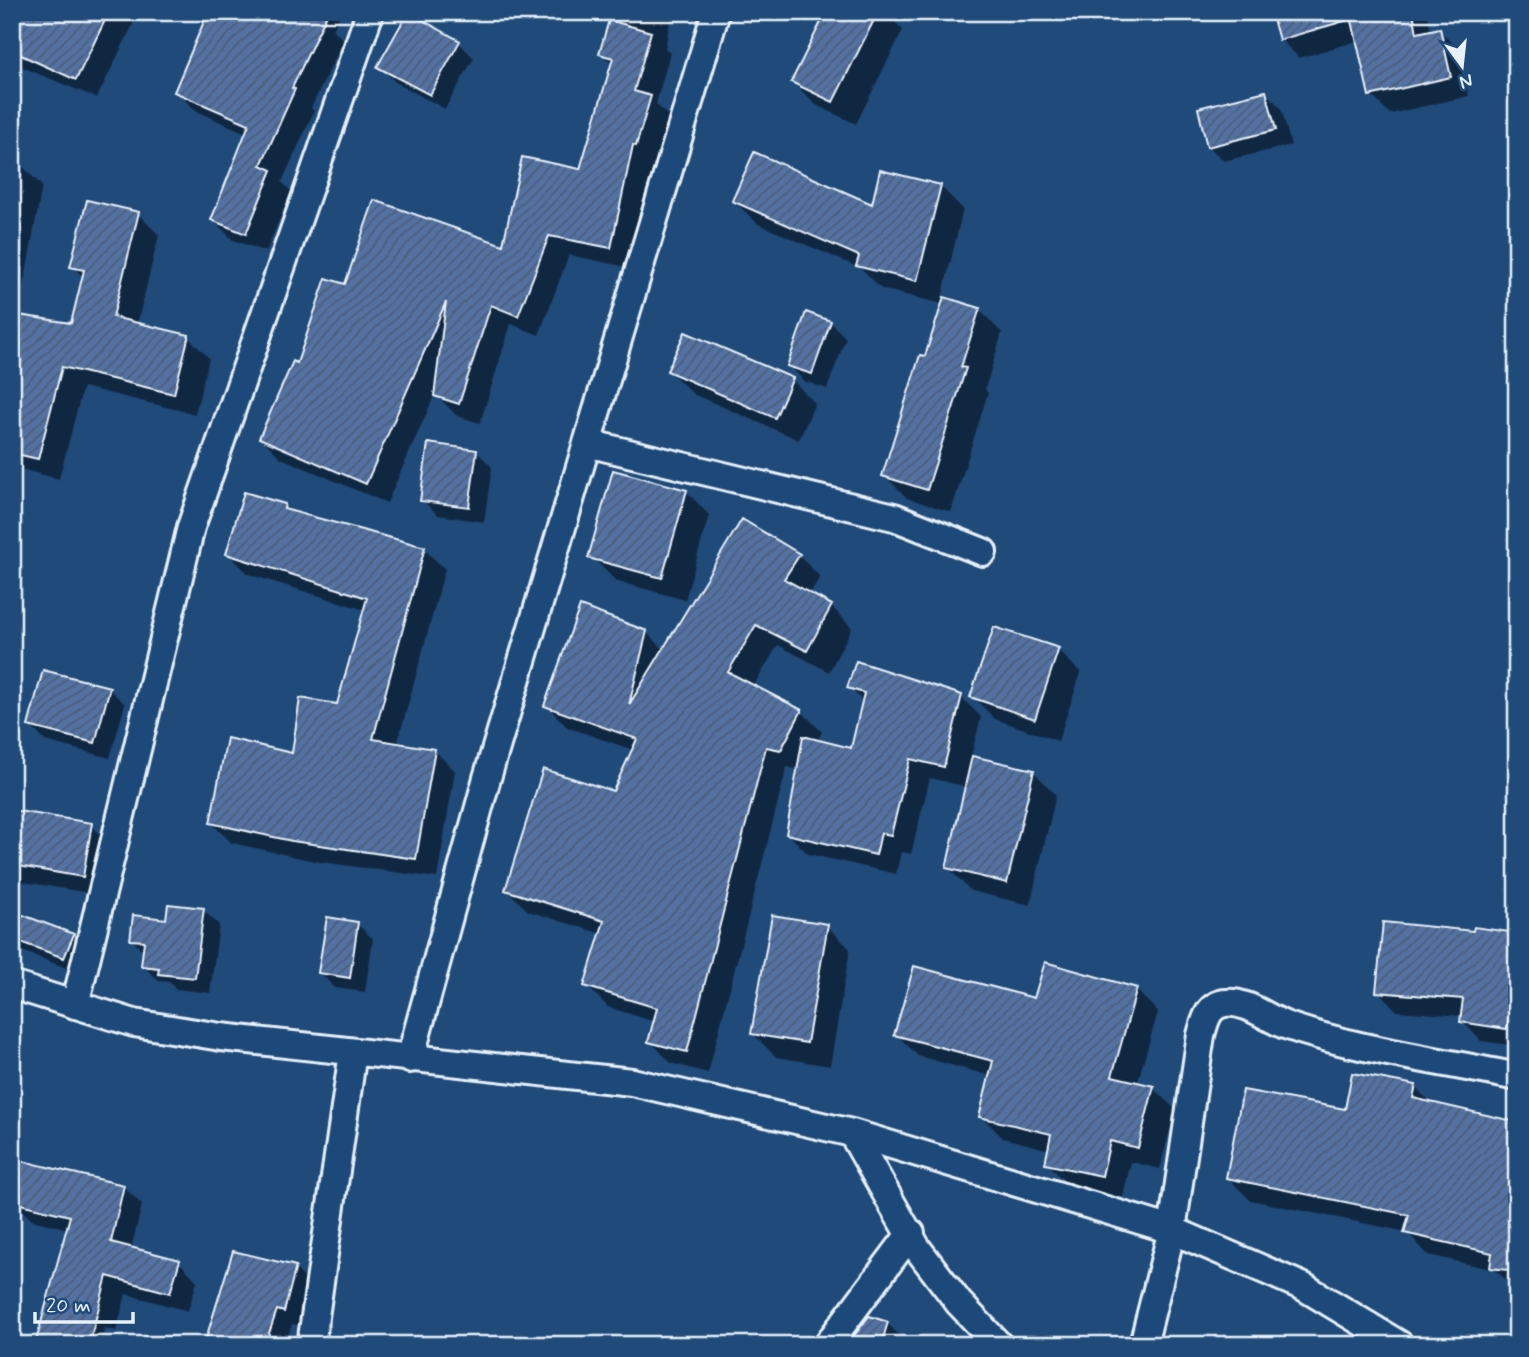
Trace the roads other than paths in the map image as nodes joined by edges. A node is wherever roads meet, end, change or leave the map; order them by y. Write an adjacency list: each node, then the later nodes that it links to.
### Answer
1 (370, 12): 6 (street)
2 (716, 12): 3 (street)
3 (587, 443): 4 (street); 8 (street)
4 (983, 552)
5 (12, 985): 6 (street)
6 (75, 1005): 7 (street)
7 (353, 1052): 8 (street); 13 (street)
8 (410, 1059): 10 (street)
9 (1517, 1077): 11 (street)
10 (852, 1133): 11 (street); 12 (street)
11 (1172, 1230): 16 (street); 17 (street)
12 (911, 1233): 14 (street); 15 (street)
13 (311, 1345)
14 (827, 1345)
15 (999, 1345)
16 (1143, 1345)
17 (1400, 1345)

